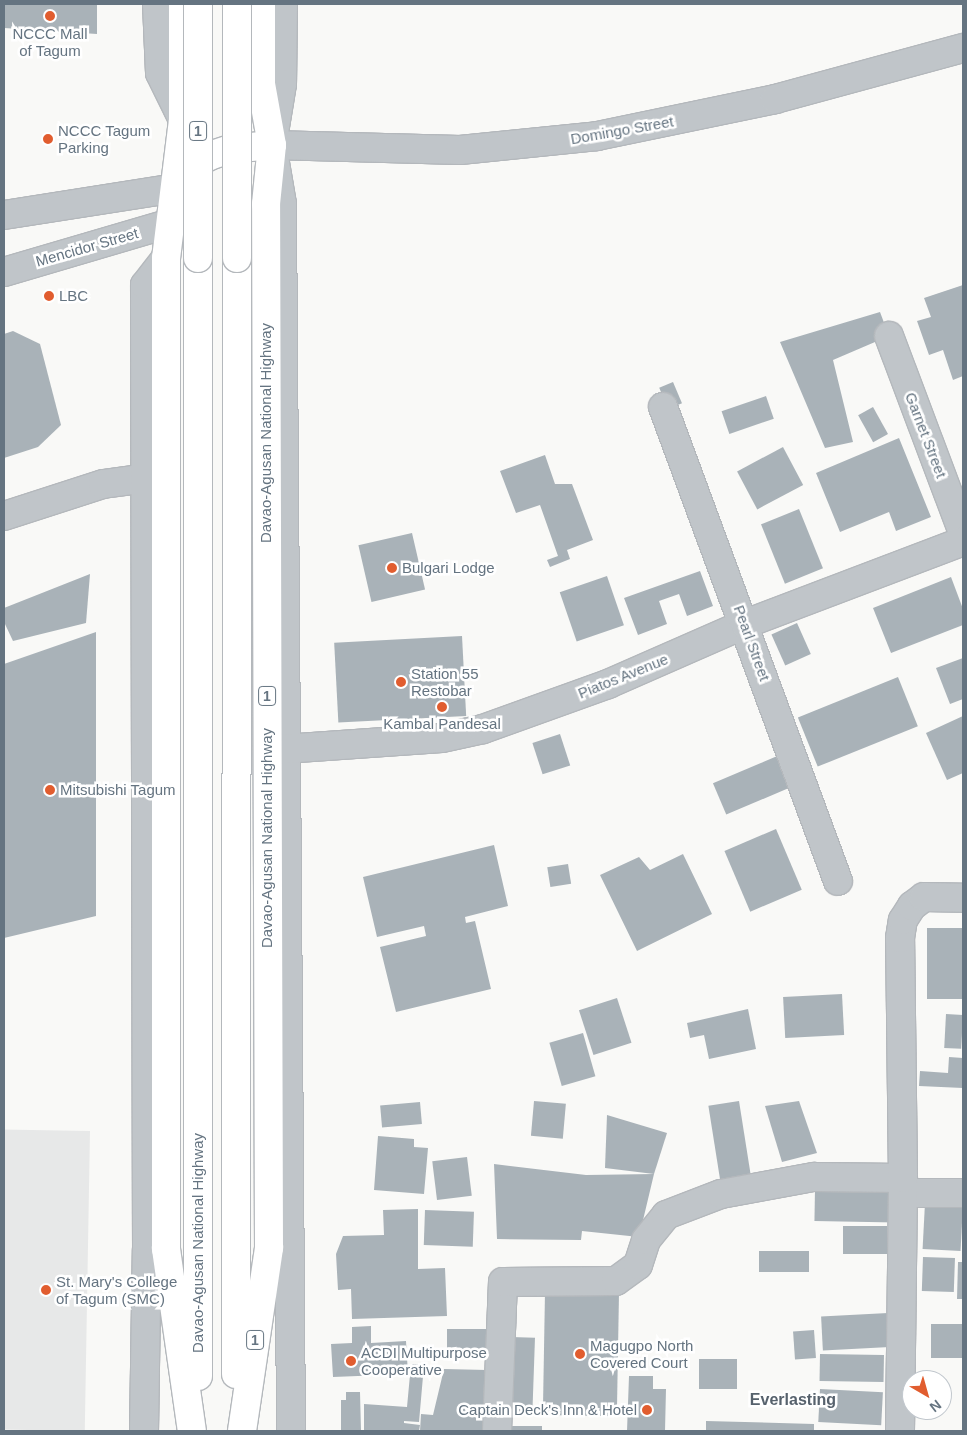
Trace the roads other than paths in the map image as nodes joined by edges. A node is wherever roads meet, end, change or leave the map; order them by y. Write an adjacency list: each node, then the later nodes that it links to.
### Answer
1 (157, 4): 8 (street)
2 (183, 4): 8 (highway, Davao-Agusan National Highway / 1)
3 (198, 4): 30 (highway, Davao-Agusan National Highway / 1, bridge)
4 (237, 4): 31 (highway, Davao-Agusan National Highway / 1, bridge)
5 (261, 4): 9 (highway, Davao-Agusan National Highway / 1)
6 (283, 4): 9 (street)
7 (963, 48): 9 (street, Domingo Street)
8 (183, 120): 9 (highway); 10 (highway, Davao-Agusan National Highway / 1)
9 (272, 145): 10 (highway); 23 (highway, Davao-Agusan National Highway / 1)
10 (177, 185): 11 (street); 12 (highway, Davao-Agusan National Highway / 1)
11 (4, 215)
12 (171, 223): 13 (highway, Davao-Agusan National Highway / 1); 14 (street, Mencidor Street)
13 (166, 258): 17 (street); 22 (highway, Davao-Agusan National Highway / 1)
14 (4, 272)
15 (889, 336): 19 (street, Garnet Street)
16 (663, 406): 21 (street, Pearl Street)
17 (147, 478): 18 (street); 22 (street)
18 (4, 516)
19 (963, 533)
20 (963, 541): 21 (street, Piatos Avenue)
21 (745, 624): 23 (street, Piatos Avenue); 24 (street, Pearl Street)
22 (157, 750): 28 (street); 29 (highway, Davao-Agusan National Highway / 1)
23 (278, 750): 32 (highway, Davao-Agusan National Highway / 1); 33 (street)
24 (838, 881)
25 (963, 898): 26 (street)
26 (903, 1186): 27 (street); 34 (street); 35 (street)
27 (963, 1193)
28 (144, 1431)
29 (192, 1431)
30 (198, 1431)
31 (236, 1431)
32 (242, 1431)
33 (292, 1431)
34 (497, 1431)
35 (900, 1431)

